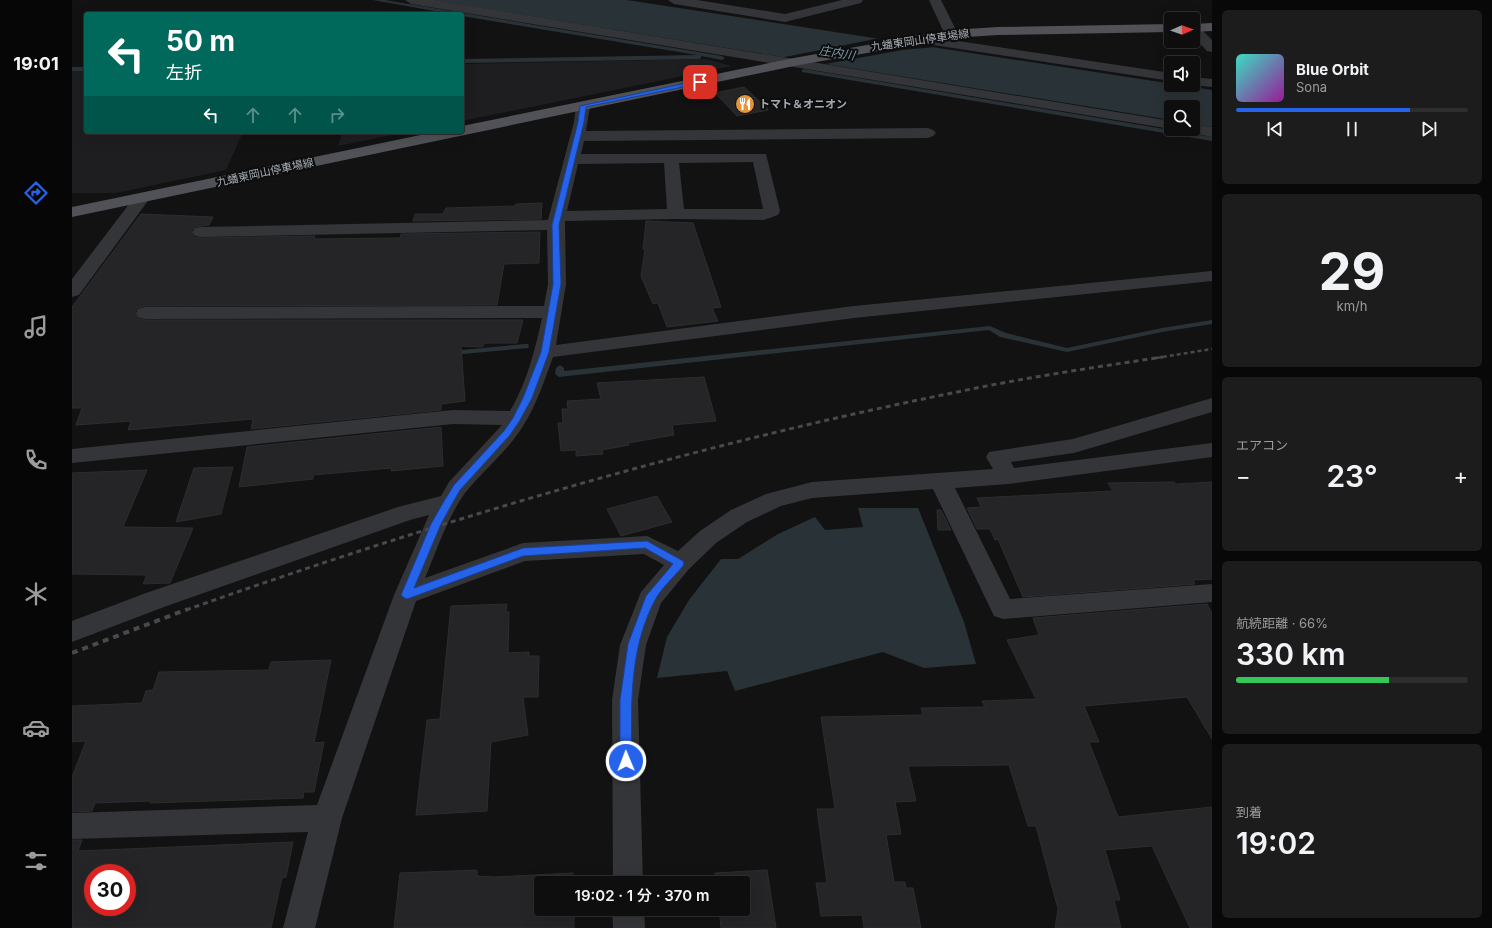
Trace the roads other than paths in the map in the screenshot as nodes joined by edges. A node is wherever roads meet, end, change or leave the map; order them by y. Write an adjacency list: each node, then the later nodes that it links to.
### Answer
1 (411, 0): 12 (street)
2 (674, 0): 3 (street)
3 (856, 0)
4 (935, 0): 8 (street)
5 (1212, 27): 7 (main road)
6 (1164, 28): 8 (main road, 九蟠東岡山停車場線)
7 (1200, 28)
8 (951, 34): 10 (main road, 九蟠東岡山停車場線)
9 (1200, 35): 11 (street)
10 (912, 40): 12 (main road, 九蟠東岡山停車場線); 13 (street)
11 (1212, 48)
12 (791, 63): 16 (main road, 九蟠東岡山停車場線); 17 (street)
13 (1164, 76)
14 (1200, 82): 15 (street)
15 (1212, 83)
16 (583, 106): 19 (main road, 九蟠東岡山停車場線); 23 (street)
17 (1164, 124)
18 (1200, 130): 20 (street)
19 (464, 131)
20 (1212, 132)
21 (928, 133): 23 (street)
22 (447, 134): 26 (main road, 九蟠東岡山停車場線)
23 (578, 136): 25 (street)
24 (671, 158): 25 (street); 28 (street); 28 (street)
25 (572, 159): 29 (street)
26 (142, 198): 27 (main road, 九蟠東岡山停車場線); 32 (street)
27 (72, 212)
28 (676, 214): 29 (street)
29 (557, 220): 30 (street); 33 (street)
30 (201, 232)
31 (1212, 276): 35 (street)
32 (72, 291)
33 (553, 312): 34 (street); 35 (street)
34 (145, 314)
35 (545, 352): 37 (street)
36 (1212, 405): 40 (street)
37 (517, 418): 39 (street); 42 (street)
38 (1212, 450): 40 (street)
39 (72, 456)
40 (1008, 476): 41 (street)
41 (940, 480): 43 (street); 44 (street)
42 (447, 503): 45 (street); 46 (street)
43 (680, 563): 45 (street); 49 (street)
44 (1212, 593)
45 (406, 595): 47 (street)
46 (72, 632)
47 (327, 818): 48 (street); 51 (street)
48 (72, 826)
49 (628, 876)
50 (628, 916): 52 (street)
51 (299, 928)
52 (628, 928)

